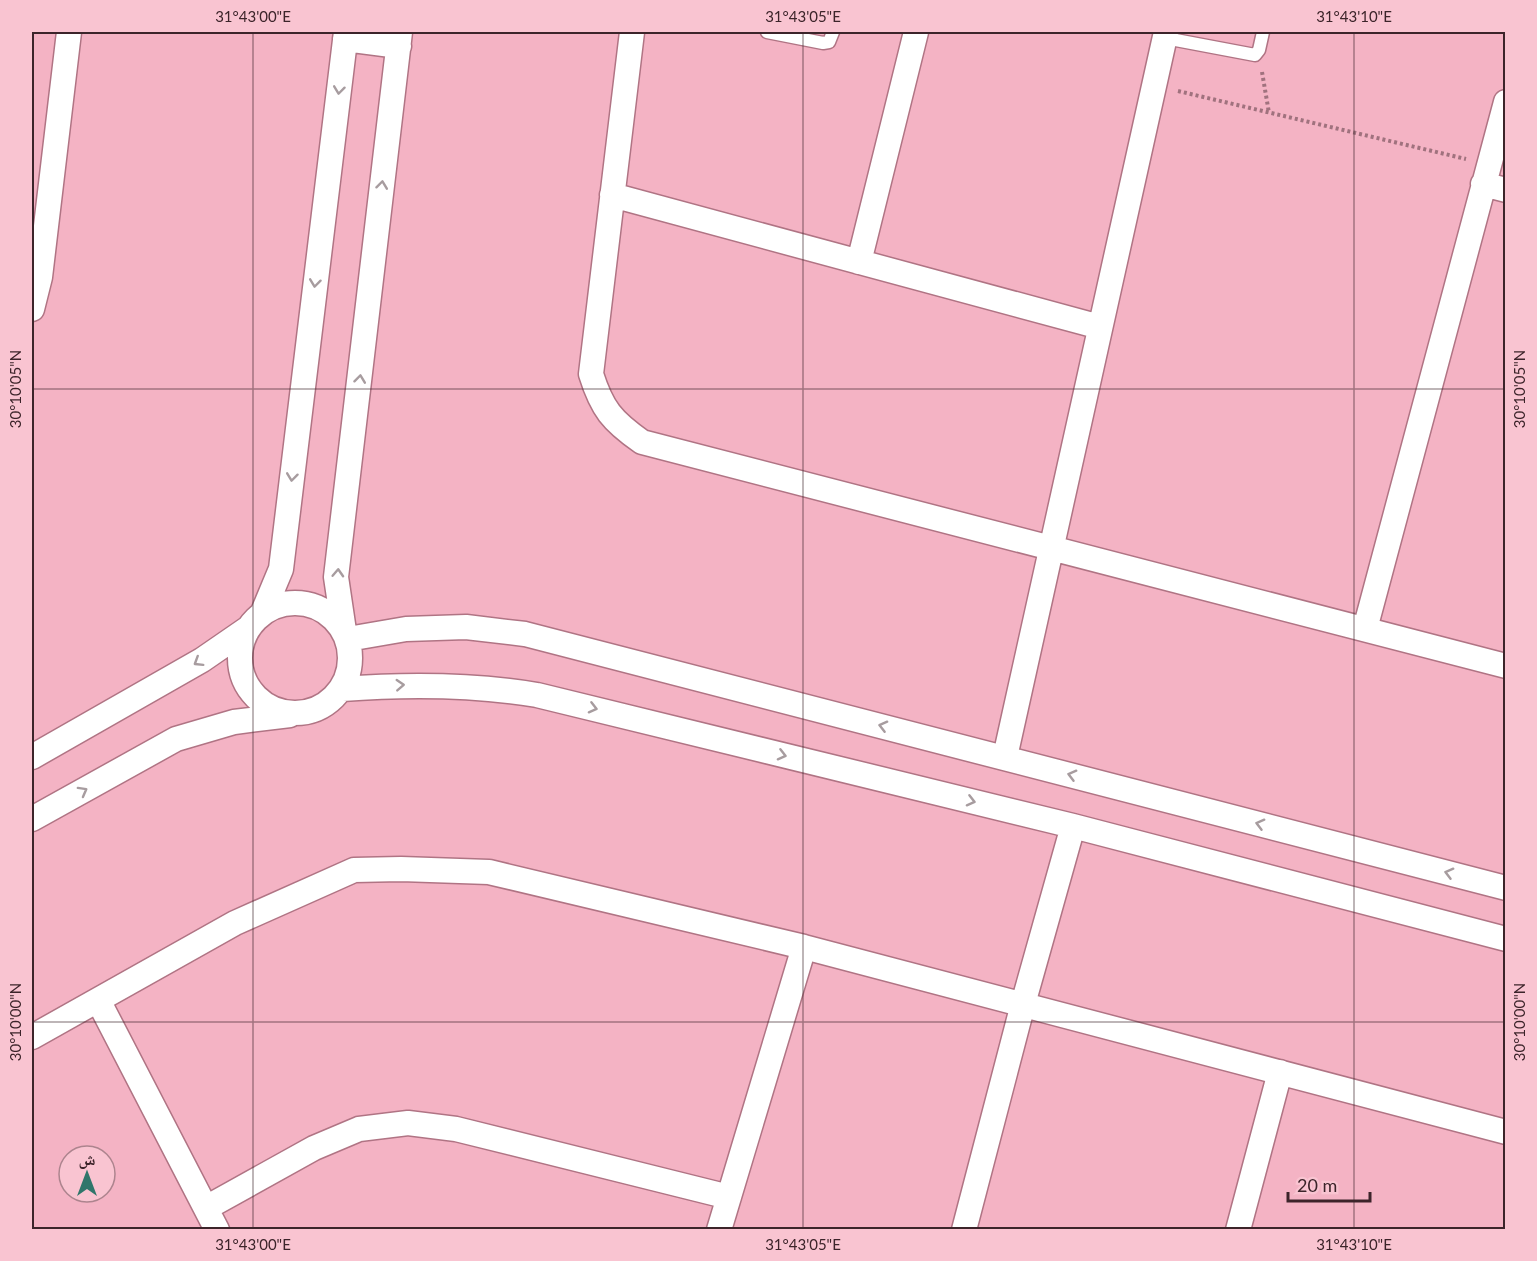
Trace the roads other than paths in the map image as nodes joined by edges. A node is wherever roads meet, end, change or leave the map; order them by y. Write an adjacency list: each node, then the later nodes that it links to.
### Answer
1 (69, 32): 14 (street)
2 (632, 32): 12 (street)
3 (767, 32): 4 (lane)
4 (833, 32)
5 (916, 32): 13 (street)
6 (1263, 32): 8 (lane)
7 (345, 35): 9 (street); 17 (street, one-way to 17)
8 (1165, 35): 15 (street)
9 (399, 38): 19 (street, one-way to 9)
10 (1506, 102): 11 (street)
11 (1493, 180): 18 (street)
12 (612, 195): 13 (street); 16 (street)
13 (859, 262): 15 (street)
14 (32, 309)
15 (1100, 327): 16 (street)
16 (1050, 547): 18 (street); 24 (street)
17 (255, 621): 19 (street); 22 (street); 23 (street, one-way to 23)
18 (1365, 629): 20 (street)
19 (346, 635): 21 (street); 24 (street, one-way to 19)
20 (1506, 666)
21 (342, 689): 22 (street); 26 (street, one-way to 26)
22 (295, 714): 25 (street, one-way to 22)
23 (32, 757)
24 (1005, 757): 27 (street, one-way to 24)
25 (32, 819)
26 (1073, 826): 28 (street); 31 (street)
27 (1506, 888)
28 (1506, 939)
29 (804, 946): 30 (street); 31 (street); 35 (street)
30 (98, 1000): 32 (street); 36 (street)
31 (1023, 1004): 33 (street); 39 (street)
32 (32, 1037)
33 (1280, 1072): 34 (street); 40 (street)
34 (1506, 1132)
35 (729, 1197): 36 (street); 38 (street)
36 (206, 1208): 37 (street)
37 (217, 1230)
38 (719, 1230)
39 (964, 1230)
40 (1238, 1230)

